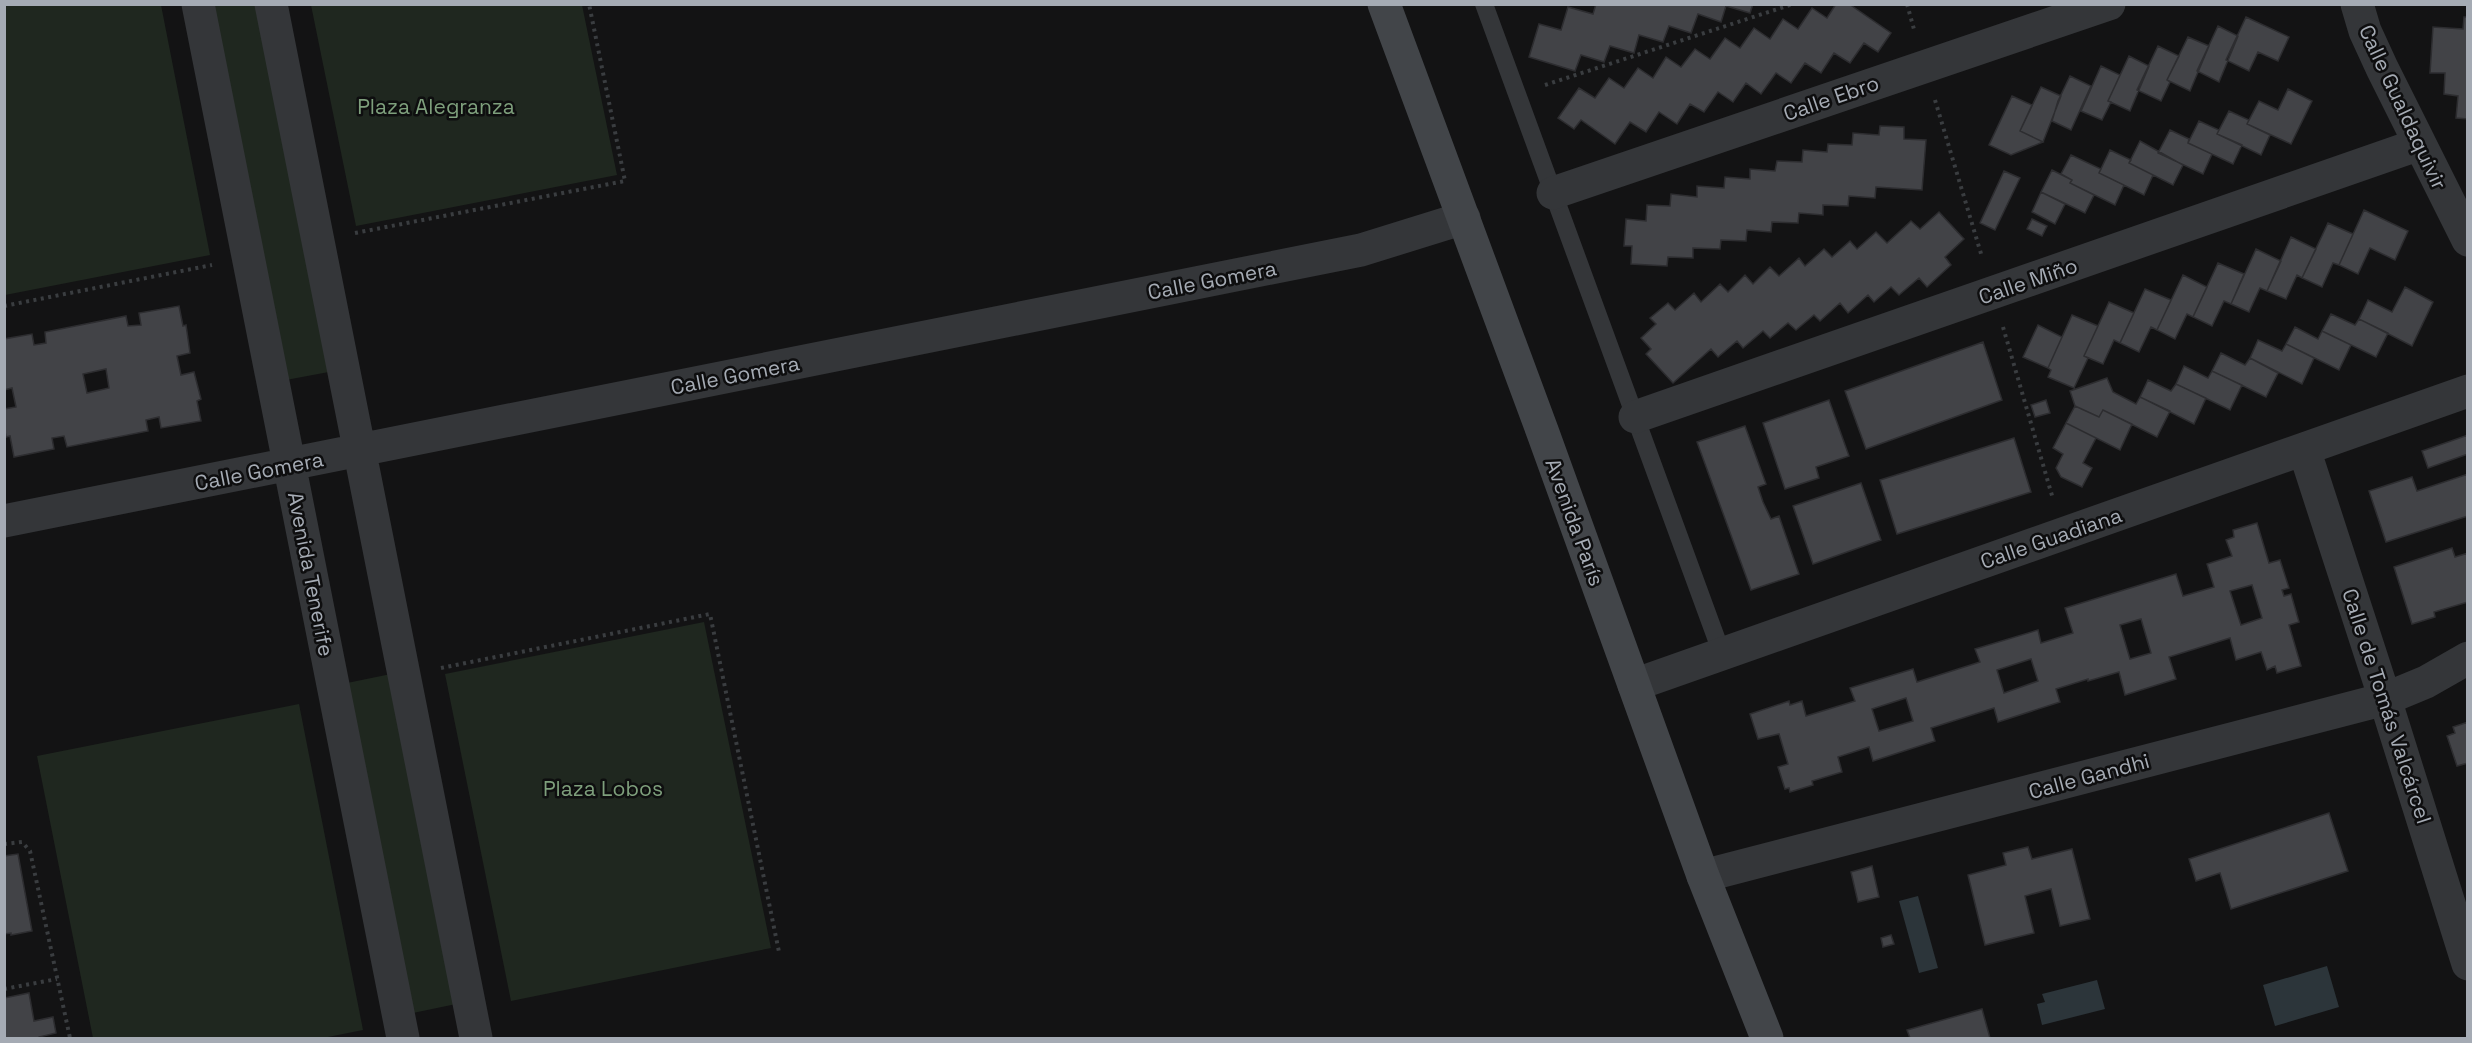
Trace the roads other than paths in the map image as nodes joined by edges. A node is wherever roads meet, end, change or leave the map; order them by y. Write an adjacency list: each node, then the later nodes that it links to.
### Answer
1 (198, 4): 15 (street, Avenida Tenerife)
2 (271, 4): 14 (street)
3 (1384, 4): 9 (main road, Avenida París)
4 (1484, 4): 8 (lane)
5 (2109, 4): 8 (street, Calle Ebro)
6 (2357, 4): 7 (street, Calle Gualdaquivir)
7 (2420, 144): 10 (street, Calle Gualdaquivir); 12 (street, Calle Miño)
8 (1553, 193): 12 (lane)
9 (1464, 218): 14 (street, Calle Gomera); 19 (main road, Avenida París)
10 (2468, 240)
11 (2468, 391): 13 (street, Calle Guadiana)
12 (1635, 417): 17 (lane)
13 (2304, 449): 17 (street, Calle Guadiana); 20 (street, Calle de Tomás Valcárcel)
14 (359, 451): 15 (street, Calle Gomera); 24 (street)
15 (289, 465): 16 (street, Calle Gomera); 23 (street, Avenida Tenerife)
16 (4, 521)
17 (1722, 654): 19 (street, Calle Guadiana)
18 (2468, 658): 20 (street, Calle Gandhi)
19 (1634, 685): 21 (main road, Avenida París)
20 (2385, 699): 21 (street, Calle Gandhi); 22 (street, Calle de Tomás Valcárcel)
21 (1703, 876): 25 (main road, Avenida París)
22 (2468, 964)
23 (404, 1038)
24 (476, 1038)
25 (1767, 1038)

